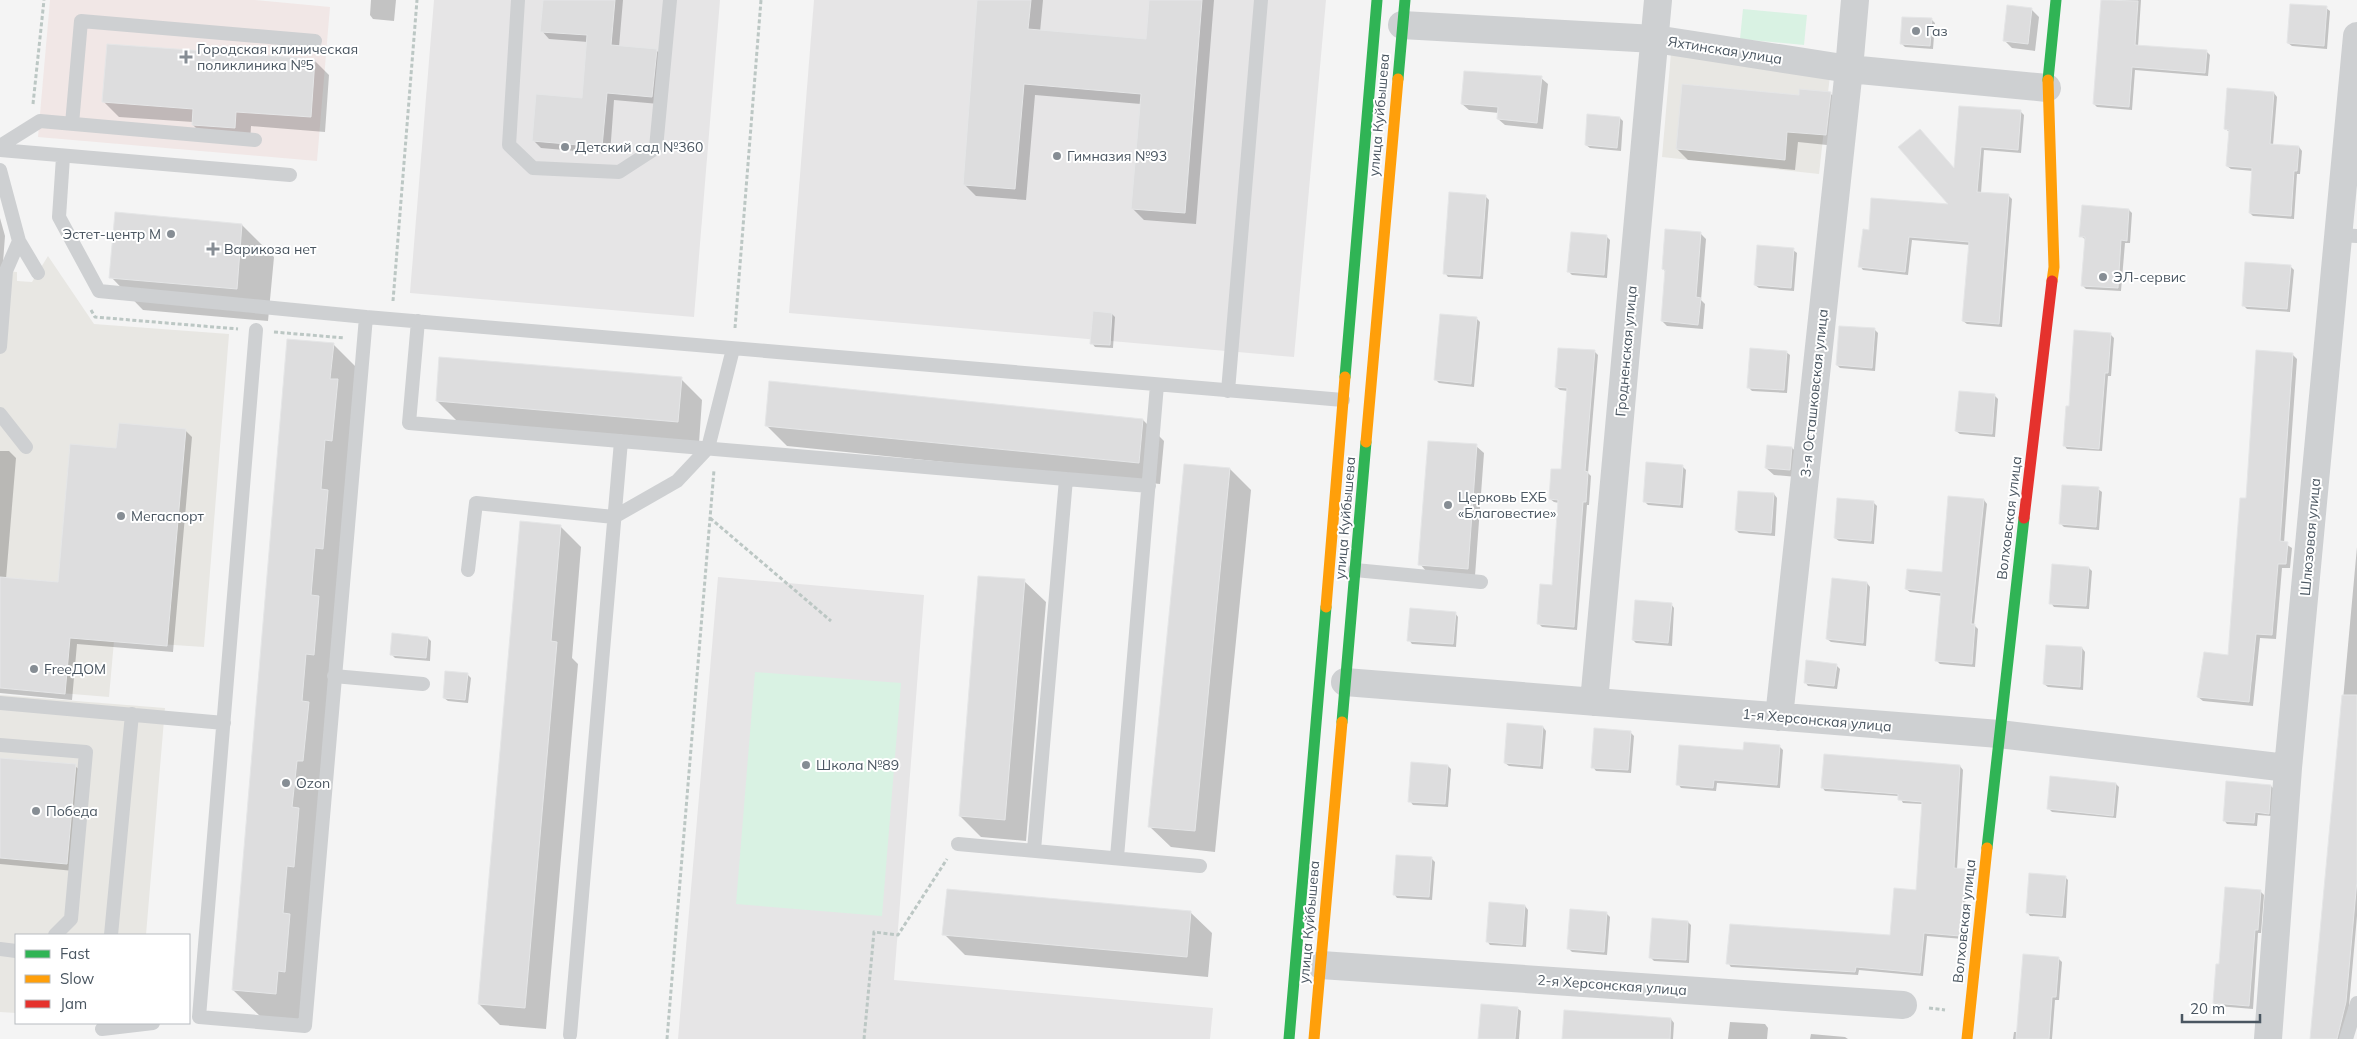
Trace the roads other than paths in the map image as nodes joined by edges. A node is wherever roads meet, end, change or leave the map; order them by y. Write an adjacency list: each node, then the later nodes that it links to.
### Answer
1 (518, 0): 2 (lane)
2 (670, 0)
3 (1261, 0): 30 (lane)
4 (1377, 0): 8 (main road, улица Куйбышева)
5 (1658, 0): 10 (street, Гродненская улица)
6 (1855, 0): 12 (street, 3-я Осташковская улица)
7 (2056, 0): 13 (main road, Волховская улица)
8 (1392, 19): 10 (street, Яхтинская улица); 31 (main road, улица Куйбышева); 31 (main road, улица Куйбышева)
9 (2357, 36): 21 (street, Шлюзовая улица)
10 (1656, 39): 12 (street, Яхтинская улица); 45 (street, Гродненская улица)
11 (315, 41): 14 (lane)
12 (1850, 69): 13 (street, Яхтинская улица); 48 (street, 3-я Осташковская улица)
13 (2047, 88): 50 (main road, Волховская улица)
14 (72, 124): 15 (lane); 16 (lane)
15 (255, 140)
16 (0, 146)
17 (0, 150): 18 (lane)
18 (63, 157): 20 (lane); 24 (lane)
19 (0, 170): 22 (lane)
20 (290, 175)
21 (2348, 236): 52 (street, Шлюзовая улица)
22 (19, 241): 23 (lane); 27 (lane)
23 (38, 273)
24 (366, 317): 25 (lane); 42 (lane)
25 (418, 321): 28 (lane); 33 (lane)
26 (256, 330): 49 (lane)
27 (0, 347)
28 (733, 348): 29 (lane); 35 (lane)
29 (1157, 385): 30 (lane); 37 (lane)
30 (1228, 391): 31 (lane)
31 (1356, 401): 40 (main road, улица Куйбышева); 43 (main road, улица Куйбышева)
32 (0, 414): 34 (lane)
33 (621, 441): 35 (lane); 38 (lane)
34 (26, 447)
35 (712, 449): 36 (lane); 38 (lane)
36 (1066, 479): 37 (lane); 54 (lane)
37 (1148, 486): 55 (lane)
38 (614, 517): 39 (lane); 67 (lane)
39 (468, 570)
40 (1355, 570): 41 (lane); 43 (main road, улица Куйбышева)
41 (1481, 582)
42 (334, 676): 44 (lane); 64 (lane)
43 (1332, 680): 45 (street, 1-я Херсонская улица); 61 (main road, улица Куйбышева); 61 (main road, улица Куйбышева)
44 (423, 684)
45 (1594, 702): 48 (street, 1-я Херсонская улица)
46 (0, 703): 47 (lane)
47 (132, 714): 49 (lane); 58 (lane)
48 (1779, 717): 50 (street, 1-я Херсонская улица)
49 (224, 723): 64 (lane)
50 (1999, 734): 52 (street, 1-я Херсонская улица); 70 (main road, Волховская улица)
51 (0, 745): 57 (lane)
52 (2288, 768): 71 (street, Шлюзовая улица)
53 (958, 844): 54 (lane)
54 (1034, 850): 55 (lane)
55 (1116, 857): 56 (lane)
56 (1200, 866)
57 (56, 934)
58 (111, 934)
59 (0, 949): 60 (lane)
60 (15, 950)
61 (1308, 964): 63 (street, 2-я Херсонская улица); 68 (main road, улица Куйбышева); 69 (main road, улица Куйбышева)
62 (2357, 1003): 72 (lane)
63 (1903, 1005)
64 (194, 1018)
65 (145, 1024): 66 (lane)
66 (99, 1030)
67 (570, 1035)
68 (1289, 1039)
69 (1314, 1039)
70 (1967, 1039)
71 (2268, 1039)
72 (2346, 1039)

